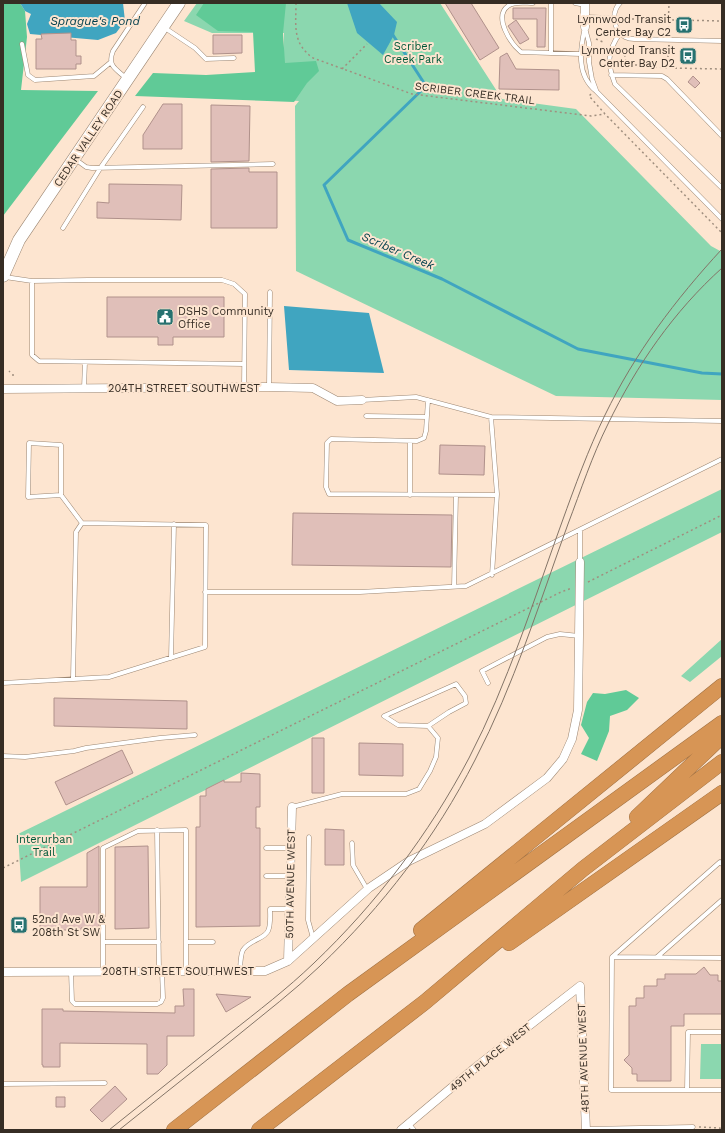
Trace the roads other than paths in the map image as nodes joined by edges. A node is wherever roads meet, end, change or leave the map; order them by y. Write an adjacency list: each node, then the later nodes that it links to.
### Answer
1 (145, 3): 18 (lane)
2 (179, 3): 10 (street, CEDAR VALLEY ROAD)
3 (532, 3): 15 (lane)
4 (551, 3): 15 (lane)
5 (575, 3): 7 (lane)
6 (620, 3): 9 (lane)
7 (585, 4): 8 (street)
8 (585, 17): 9 (lane); 11 (street)
9 (614, 18): 12 (lane)
10 (163, 26): 17 (lane); 20 (street, CEDAR VALLEY ROAD)
11 (585, 27): 16 (lane); 21 (lane)
12 (620, 33): 13 (lane); 19 (lane)
13 (722, 41)
14 (22, 44): 18 (lane)
15 (551, 53): 16 (lane)
16 (581, 54): 21 (lane)
17 (234, 58)
18 (111, 62): 20 (lane)
19 (611, 75): 23 (lane); 27 (lane)
20 (128, 79): 24 (street, CEDAR VALLEY ROAD)
21 (596, 91): 28 (lane)
22 (143, 107): 26 (lane)
23 (722, 136)
24 (74, 159): 26 (lane); 30 (street, CEDAR VALLEY ROAD)
25 (274, 164): 26 (lane)
26 (101, 167): 29 (lane)
27 (722, 188)
28 (722, 219)
29 (63, 228)
30 (3, 276): 31 (lane)
31 (32, 281): 33 (lane); 34 (lane)
32 (270, 292): 36 (lane)
33 (85, 362): 34 (lane); 37 (lane)
34 (244, 364): 35 (lane)
35 (244, 387): 36 (street, 204TH STREET SOUTHWEST); 37 (street, 204TH STREET SOUTHWEST)
36 (269, 387): 39 (street, 204TH STREET SOUTHWEST)
37 (84, 388): 38 (street, 204TH STREET SOUTHWEST)
38 (3, 389)
39 (362, 400): 40 (lane)
40 (428, 400): 42 (lane); 43 (lane)
41 (366, 416): 42 (lane)
42 (427, 416): 45 (lane)
43 (491, 416): 44 (lane); 50 (lane)
44 (722, 421)
45 (410, 441): 48 (lane); 48 (lane)
46 (722, 459): 53 (lane)
47 (61, 495): 47 (lane); 51 (lane)
48 (410, 495): 49 (lane)
49 (456, 495): 50 (lane); 56 (lane)
50 (497, 495): 55 (lane)
51 (82, 522): 52 (lane); 60 (lane)
52 (174, 524): 57 (lane); 59 (lane)
53 (580, 531): 54 (lane); 55 (lane)
54 (580, 562): 58 (street, 208TH STREET SOUTHWEST)
55 (492, 574): 56 (lane)
56 (454, 587): 57 (lane)
57 (205, 592): 59 (lane)
58 (579, 636): 62 (lane); 81 (street, 208TH STREET SOUTHWEST)
59 (171, 658): 60 (lane)
60 (73, 678): 61 (lane)
61 (3, 683)
62 (488, 683)
63 (722, 686): 100 (highway)
64 (722, 723): 100 (highway)
65 (428, 726): 65 (lane); 71 (lane)
66 (195, 735): 68 (lane)
67 (722, 736): 78 (highway)
68 (3, 756)
69 (722, 762): 78 (highway)
70 (722, 793): 101 (highway)
71 (292, 807): 76 (street, 50TH AVENUE WEST)
72 (157, 830): 85 (lane); 86 (lane); 87 (lane)
73 (309, 837): 84 (lane)
74 (352, 843): 81 (lane)
75 (266, 848): 76 (lane)
76 (291, 848): 80 (street, 50TH AVENUE WEST)
77 (722, 863): 89 (lane)
78 (583, 869): 101 (highway)
79 (266, 876): 80 (lane)
80 (290, 876): 83 (street, 50TH AVENUE WEST)
81 (367, 890): 84 (street, 208TH STREET SOUTHWEST)
82 (722, 900): 90 (lane)
83 (289, 909): 92 (street, 50TH AVENUE WEST); 95 (lane)
84 (313, 939): 92 (street, 208TH STREET SOUTHWEST)
85 (103, 942): 86 (lane); 98 (lane)
86 (158, 942): 93 (lane)
87 (186, 942): 88 (lane); 94 (lane)
88 (213, 942)
89 (612, 957): 90 (lane); 105 (lane)
90 (657, 957): 91 (lane)
91 (722, 958)
92 (288, 961): 95 (street, 208TH STREET SOUTHWEST)
93 (161, 971): 94 (street, 208TH STREET SOUTHWEST); 97 (lane); 98 (street, 208TH STREET SOUTHWEST)
94 (186, 971): 95 (street, 208TH STREET SOUTHWEST)
95 (240, 971)
96 (3, 972): 97 (street, 208TH STREET SOUTHWEST)
97 (71, 972): 98 (street, 208TH STREET SOUTHWEST)
98 (103, 972)
99 (580, 986): 107 (street, 49TH PLACE WEST); 109 (street, 48TH AVENUE WEST)
100 (348, 994): 110 (highway)
101 (425, 1002): 111 (highway)
102 (722, 1032): 105 (lane)
103 (3, 1084): 104 (lane)
104 (105, 1084)
105 (687, 1090): 106 (lane)
106 (722, 1090)
107 (411, 1127): 112 (street, 49TH PLACE WEST)
108 (694, 1127): 109 (lane)
109 (586, 1129)
110 (174, 1130)
111 (259, 1130)
112 (401, 1130)

